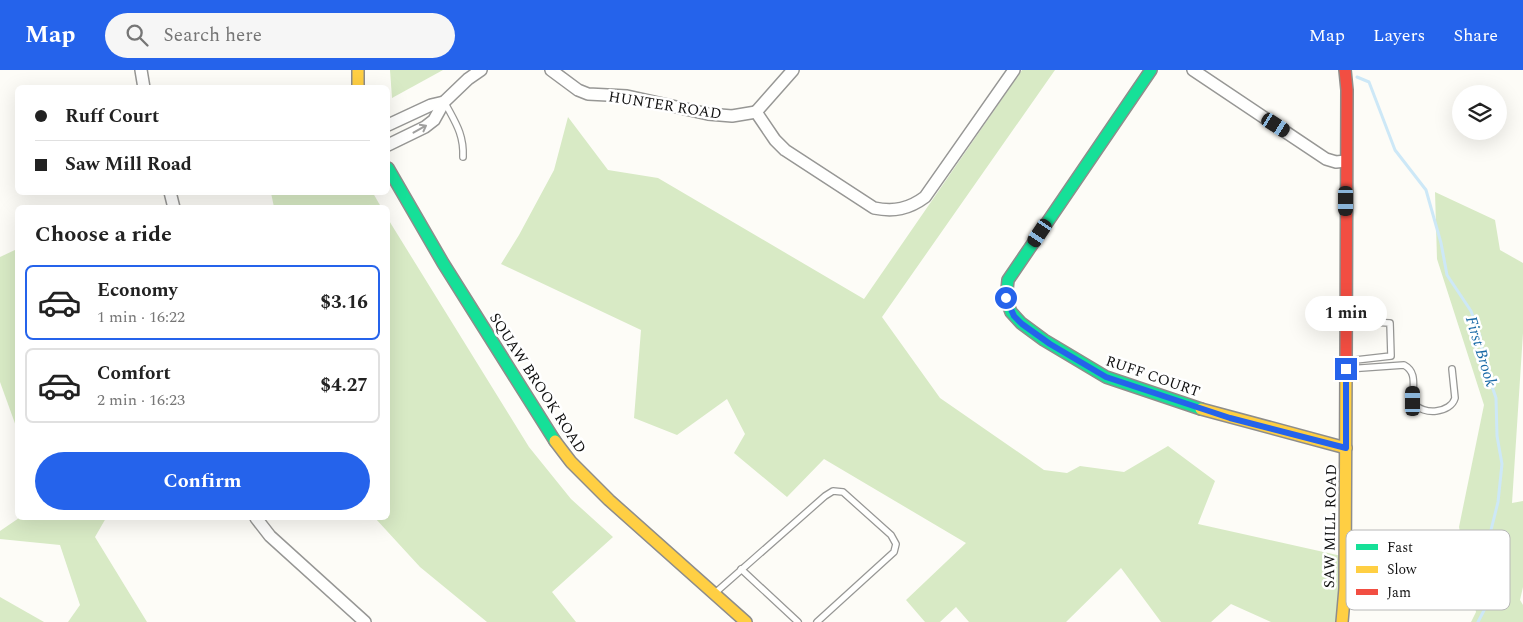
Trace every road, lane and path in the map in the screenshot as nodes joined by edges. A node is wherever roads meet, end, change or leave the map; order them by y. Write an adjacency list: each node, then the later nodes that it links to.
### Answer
1 (141, 70): 10 (street)
2 (358, 70): 11 (street)
3 (481, 70): 12 (street)
4 (551, 70): 13 (street, HUNTER ROAD)
5 (793, 70): 13 (street)
6 (1014, 70): 13 (street)
7 (1151, 70): 22 (street, RUFF COURT)
8 (1194, 70): 17 (street)
9 (1345, 70): 17 (street, SAW MILL ROAD)
10 (144, 85)
11 (358, 85)
12 (444, 102): 14 (street); 15 (street, one-way to 12); 16 (lane)
13 (756, 112)
14 (390, 124)
15 (390, 144)
16 (463, 156)
17 (1346, 161): 19 (street, SAW MILL ROAD)
18 (390, 171): 25 (street, SQUAW BROOK ROAD)
19 (1346, 321): 20 (street, SAW MILL ROAD); 20 (lane)
20 (1347, 365): 21 (lane); 22 (street, SAW MILL ROAD)
21 (1452, 369)
22 (1346, 448): 30 (street, SAW MILL ROAD)
23 (258, 520): 26 (street)
24 (741, 569): 25 (lane); 28 (lane); 29 (lane)
25 (713, 594): 27 (street, SQUAW BROOK ROAD)
26 (365, 622)
27 (746, 622)
28 (798, 622)
29 (817, 622)
30 (1342, 622)

